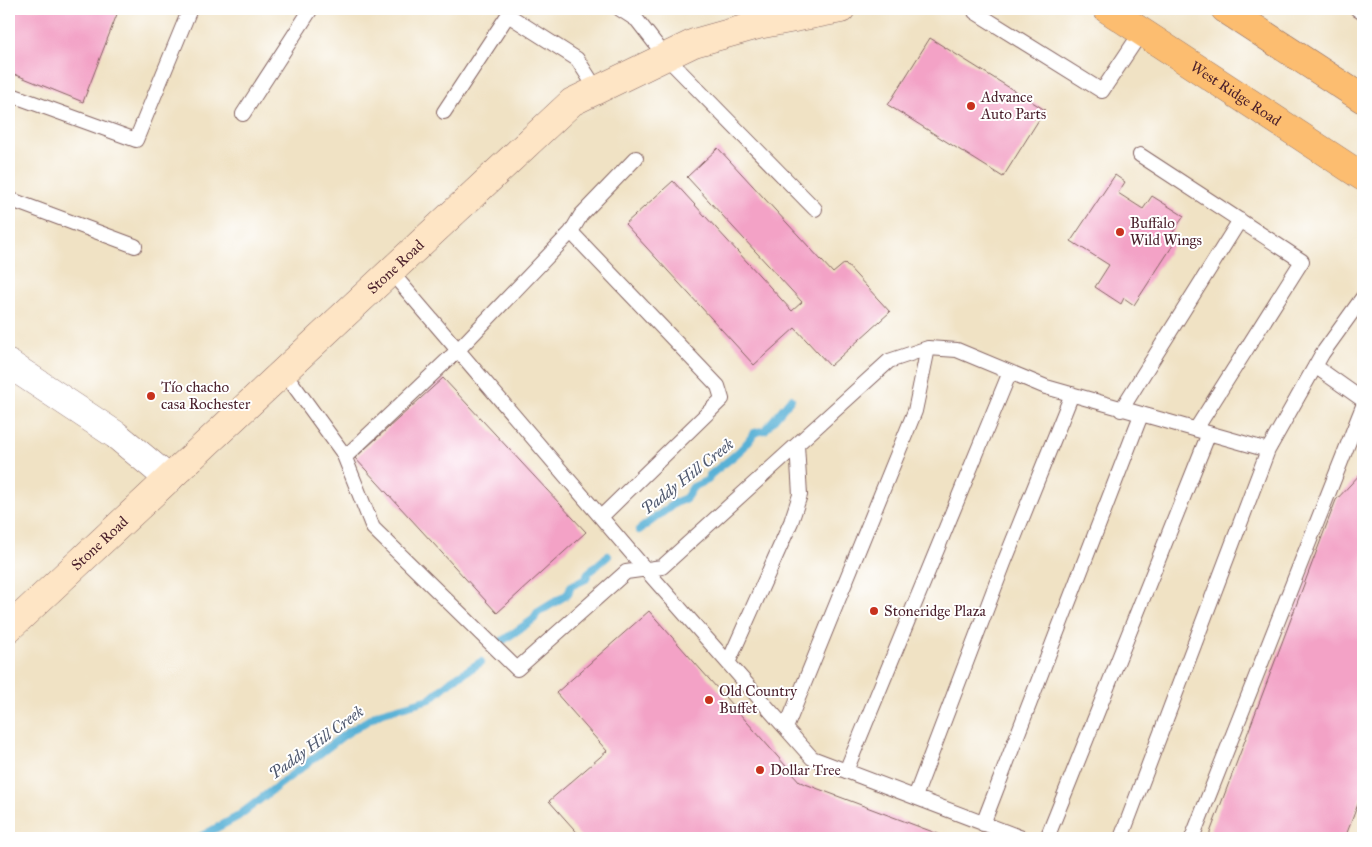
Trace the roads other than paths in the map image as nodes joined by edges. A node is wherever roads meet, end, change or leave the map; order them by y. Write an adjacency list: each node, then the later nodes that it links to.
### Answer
1 (190, 9): 13 (lane)
2 (311, 9): 16 (lane)
3 (620, 9): 11 (lane)
4 (842, 9): 11 (street, Stone Road)
5 (1107, 9): 10 (highway, West Ridge Road)
6 (1225, 9): 14 (highway)
7 (1357, 9): 9 (lane)
8 (975, 12): 10 (lane)
9 (1363, 13)
10 (1142, 31): 19 (highway, West Ridge Road)
11 (665, 56): 12 (street, Stone Road); 21 (lane)
12 (597, 90): 15 (lane); 25 (street, Stone Road)
13 (9, 94)
14 (1363, 99)
15 (444, 112)
16 (243, 114)
17 (1140, 155): 22 (lane)
18 (636, 158): 23 (lane)
19 (1363, 177)
20 (9, 199): 24 (lane)
21 (815, 209)
22 (1240, 220): 36 (lane); 38 (lane)
23 (571, 232): 28 (lane); 43 (lane)
24 (135, 246)
25 (391, 272): 28 (lane); 31 (street, Stone Road)
26 (1363, 297): 30 (lane)
27 (928, 348): 32 (lane); 39 (lane); 47 (lane)
28 (458, 350): 41 (lane); 43 (lane)
29 (9, 364): 42 (street)
30 (1315, 366): 34 (lane); 40 (lane)
31 (284, 372): 41 (lane); 42 (street, Stone Road)
32 (1010, 372): 33 (lane); 48 (lane)
33 (1072, 394): 36 (lane); 49 (lane)
34 (1363, 400)
35 (1363, 406): 54 (lane)
36 (1121, 410): 37 (lane)
37 (1141, 415): 38 (lane); 50 (lane)
38 (1202, 431): 40 (lane); 52 (lane)
39 (797, 445): 44 (lane); 46 (lane)
40 (1268, 450): 53 (lane)
41 (345, 457): 44 (lane)
42 (169, 479): 45 (street, Stone Road)
43 (602, 517): 44 (lane)
44 (646, 570): 46 (lane)
45 (9, 628)
46 (728, 663): 47 (lane)
47 (786, 728): 48 (lane)
48 (846, 771): 49 (lane)
49 (915, 797): 50 (lane)
50 (983, 824): 51 (lane)
51 (1022, 838)
52 (1047, 838)
53 (1121, 838)
54 (1192, 838)

